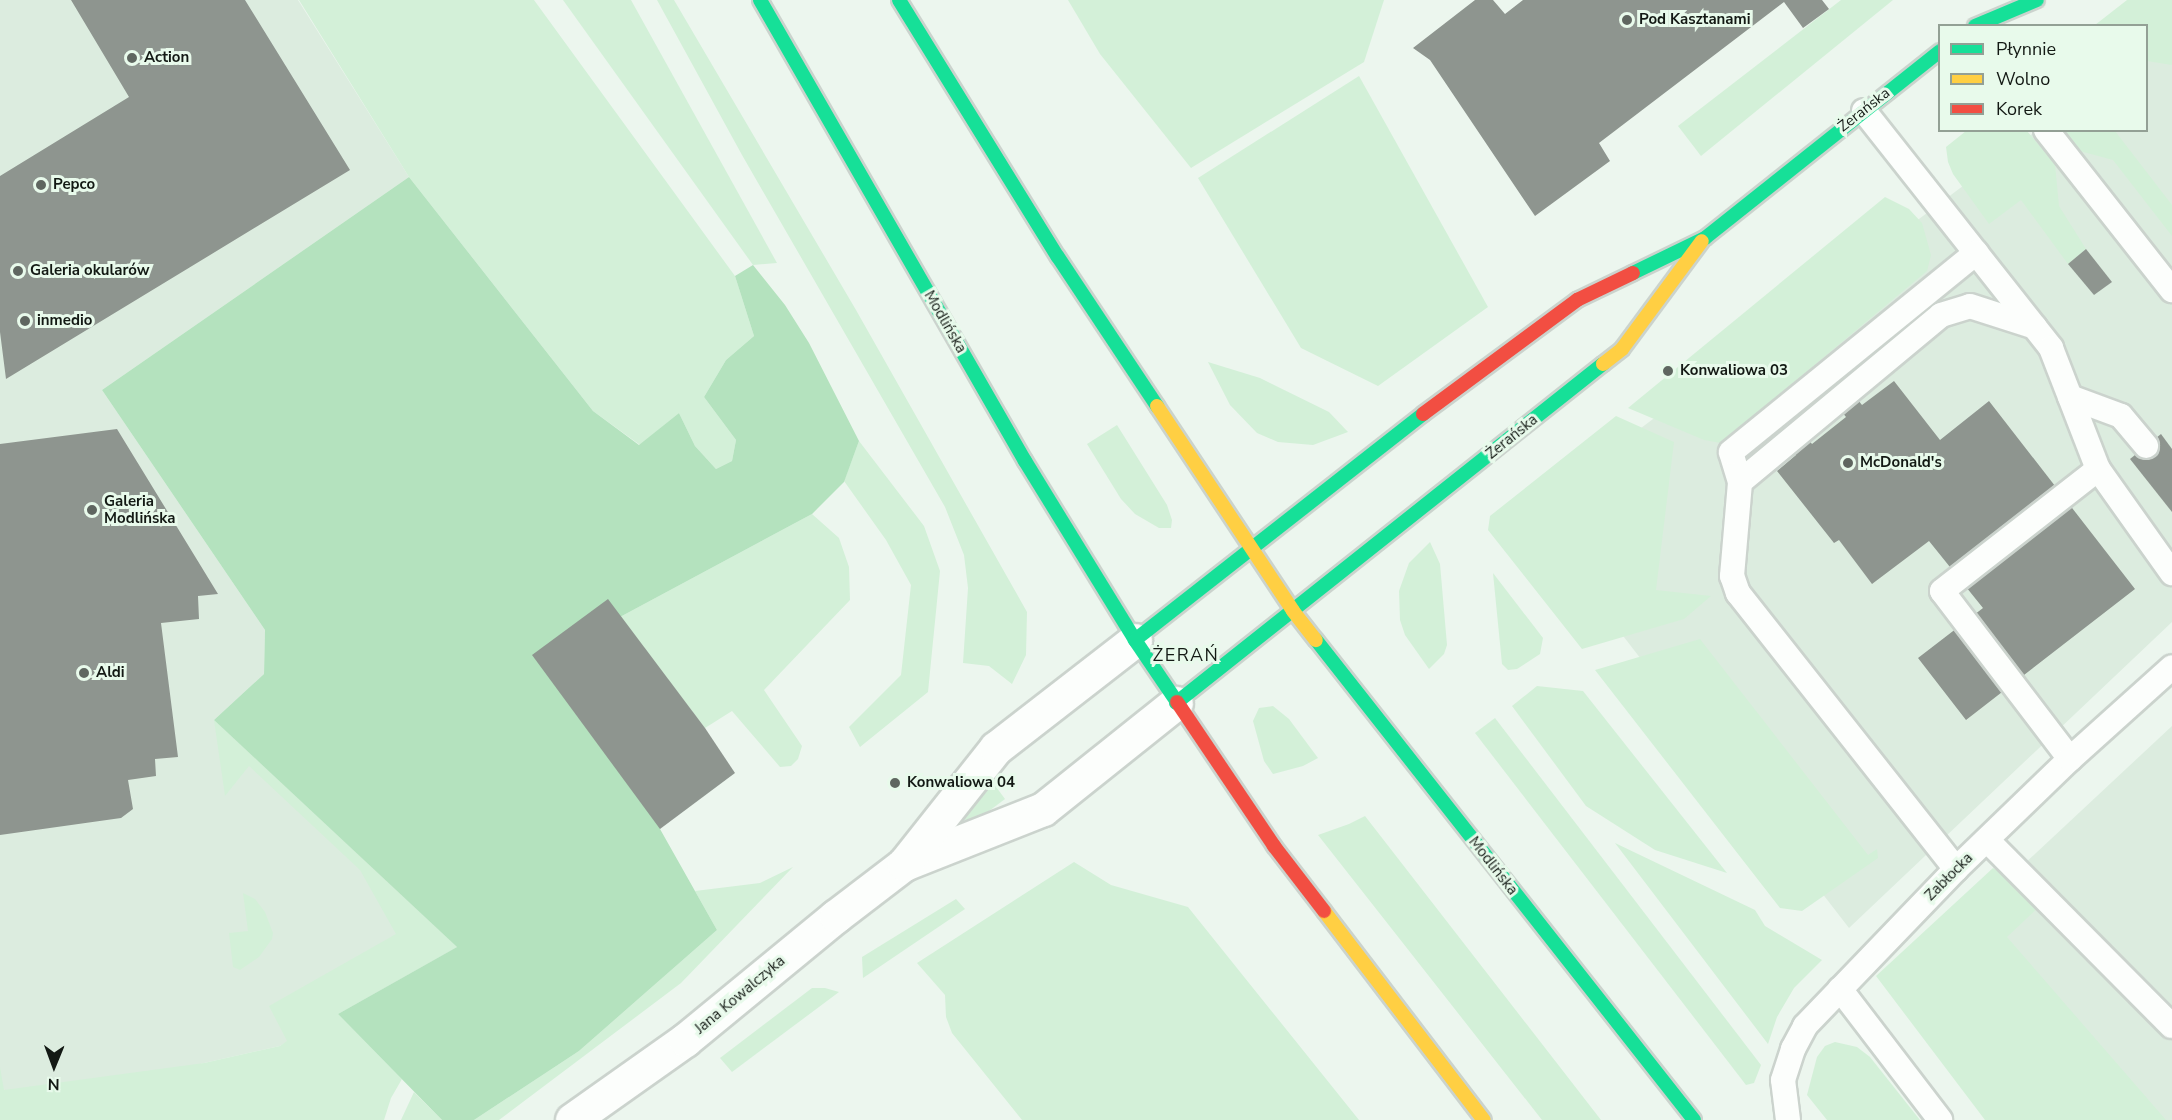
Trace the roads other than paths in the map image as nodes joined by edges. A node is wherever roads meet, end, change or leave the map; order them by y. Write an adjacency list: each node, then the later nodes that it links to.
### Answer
1 (760, 0): 21 (main road, Modlińska)
2 (899, 0): 18 (main road, Modlińska)
3 (2037, 0): 6 (main road)
4 (1984, 9): 5 (main road)
5 (1972, 24)
6 (1980, 24)
7 (1938, 53): 8 (main road, Żerańska)
8 (1863, 111): 10 (main road, Żerańska); 11 (lane)
9 (2048, 132): 12 (lane)
10 (1705, 238): 18 (main road, Żerańska); 20 (main road, Żerańska)
11 (1976, 253): 13 (lane); 17 (lane)
12 (2172, 290)
13 (2035, 327): 14 (lane); 17 (lane)
14 (2070, 396): 15 (lane); 16 (lane)
15 (2146, 446)
16 (2098, 469): 19 (lane); 24 (lane)
17 (1740, 482): 27 (lane)
18 (1251, 549): 20 (main road, Modlińska); 21 (main road)
19 (2172, 573)
20 (1293, 611): 23 (main road); 32 (main road, Modlińska)
21 (1135, 640): 23 (main road, Modlińska); 26 (street, Jana Kowalczyka)
22 (2172, 667): 24 (lane, Zabłocka)
23 (1176, 703): 26 (street, Jana Kowalczyka); 31 (main road, Modlińska)
24 (2070, 759): 25 (lane, Zabłocka)
25 (1987, 840): 27 (lane, Zabłocka); 29 (lane)
26 (904, 864): 30 (street, Jana Kowalczyka)
27 (1956, 869): 28 (lane, Zabłocka)
28 (1840, 989): 33 (lane, Zabłocka); 34 (lane)
29 (2172, 1026)
30 (572, 1120)
31 (1484, 1120)
32 (1694, 1120)
33 (1788, 1120)
34 (1940, 1120)

